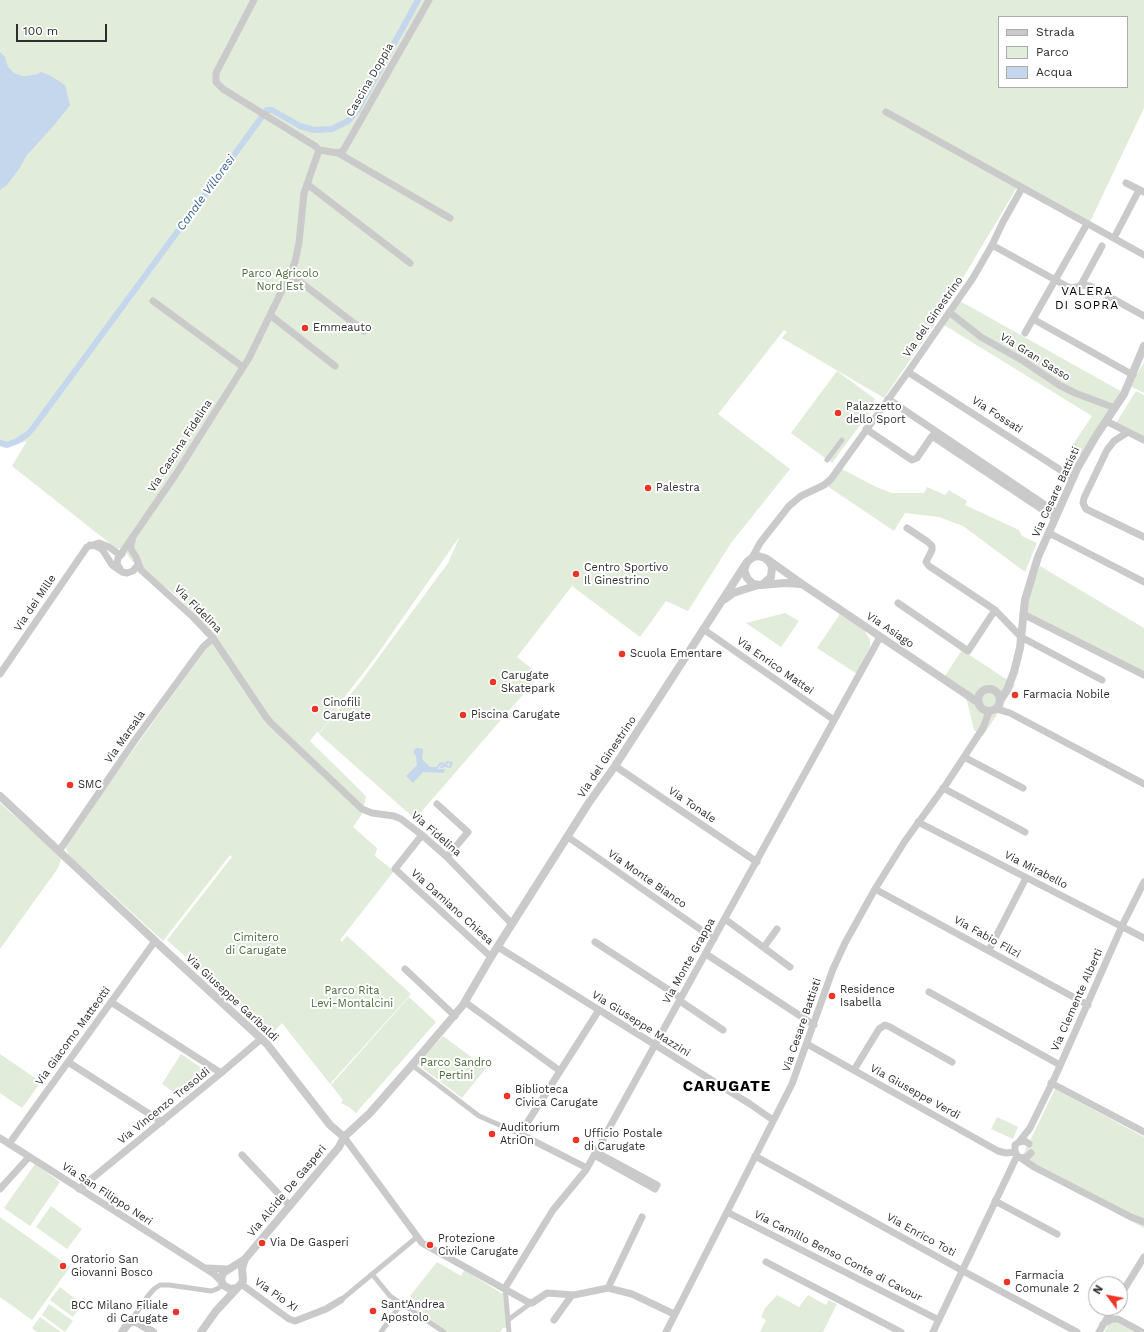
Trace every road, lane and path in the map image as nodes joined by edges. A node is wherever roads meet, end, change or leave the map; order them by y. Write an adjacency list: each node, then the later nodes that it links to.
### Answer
1 (254, 0): 4 (street)
2 (429, 0): 5 (street, Cascina Doppia)
3 (886, 112): 8 (street)
4 (319, 150): 5 (street); 7 (street, Via Cascina Fidelina)
5 (338, 153): 10 (street)
6 (1126, 183): 9 (street)
7 (307, 184): 16 (street); 17 (street, Via Cascina Fidelina)
8 (1022, 188): 11 (street); 13 (street, Via del Ginestrino)
9 (1142, 191): 12 (street)
10 (450, 218)
11 (1087, 224): 12 (street); 18 (street)
12 (1114, 238): 15 (street)
13 (992, 245): 18 (street); 21 (street, Via del Ginestrino)
14 (1102, 246): 19 (street)
15 (1144, 255)
16 (410, 263)
17 (290, 274): 22 (street, Via Cascina Fidelina); 25 (street)
18 (1055, 280): 19 (street); 24 (street)
19 (1081, 285): 23 (street)
20 (153, 301): 29 (street)
21 (949, 312): 30 (street, Via del Ginestrino); 33 (street, Via Gran Sasso)
22 (270, 315): 28 (street); 29 (street, Via Cascina Fidelina)
23 (1144, 316)
24 (1033, 319): 26 (street); 31 (street)
25 (364, 331)
26 (1025, 333)
27 (1144, 346): 31 (street, Via Cesare Battisti)
28 (335, 366)
29 (243, 367): 45 (street, Via Cascina Fidelina)
30 (908, 372): 32 (street, Via del Ginestrino); 41 (street, Via Fossati)
31 (1133, 375): 33 (street, Via Cesare Battisti)
32 (888, 399): 35 (street, Via del Ginestrino); 36 (street)
33 (1115, 408): 34 (street, Via Cesare Battisti)
34 (1106, 421): 37 (street); 41 (street, Via Cesare Battisti)
35 (866, 429): 36 (street); 49 (street, Via del Ginestrino)
36 (932, 432): 42 (street)
37 (1128, 432): 39 (street); 46 (street)
38 (842, 440): 40 (street)
39 (1144, 440)
40 (827, 460)
41 (1073, 478): 42 (street, Via Cesare Battisti)
42 (1056, 515): 44 (street, Via Cesare Battisti)
43 (907, 528): 60 (street)
44 (1049, 533): 55 (street); 61 (street, Via Cesare Battisti)
45 (133, 537): 48 (street, Via Cascina Fidelina); 50 (street)
46 (1144, 537)
47 (90, 545): 48 (street); 52 (street); 67 (street, Via dei Mille)
48 (120, 555): 50 (street); 52 (street)
49 (753, 557): 51 (street); 57 (street); 58 (street, Via del Ginestrino)
50 (136, 559): 53 (street); 54 (street, Via Fidelina)
51 (767, 559): 56 (street, Via Asiago); 57 (street)
52 (122, 572): 53 (street, Via Fidelina)
53 (130, 573): 54 (street, Via Fidelina)
54 (153, 581): 65 (street, Via Fidelina)
55 (1144, 582)
56 (802, 584): 57 (street); 63 (street, Via Asiago)
57 (760, 585): 58 (street, Via del Ginestrino)
58 (721, 602): 62 (street, Via del Ginestrino)
59 (898, 603): 60 (street)
60 (995, 610): 64 (street)
61 (1023, 614): 64 (street, Via Cesare Battisti); 68 (street)
62 (703, 630): 75 (street, Via Enrico Mattei); 77 (street, Via del Ginestrino)
63 (880, 637): 71 (street, Via Asiago); 75 (street, Via Monte Grappa)
64 (1021, 637): 66 (street, Via Cesare Battisti); 69 (street)
65 (213, 638): 85 (street, Via Fidelina); 87 (street, Via Marsala)
66 (1018, 658): 70 (street, Via Cesare Battisti); 74 (street, Via Cesare Battisti)
67 (0, 674)
68 (1144, 675)
69 (1102, 680)
70 (996, 691): 72 (street); 74 (street)
71 (967, 694): 72 (street); 73 (street, Via Asiago)
72 (981, 694): 73 (street)
73 (978, 703): 74 (street)
74 (996, 706): 76 (street, Via Cesare Battisti); 78 (street)
75 (834, 720): 89 (street, Via Monte Grappa)
76 (964, 757): 79 (street, Via Cesare Battisti); 80 (street)
77 (615, 766): 86 (street, Via del Ginestrino); 89 (street, Via Tonale)
78 (1144, 784)
79 (943, 788): 83 (street, Via Cesare Battisti); 84 (street)
80 (1023, 788)
81 (0, 796): 87 (street, Via Giuseppe Garibaldi)
82 (437, 804): 88 (street)
83 (918, 822): 90 (street, Via Mirabello); 92 (street, Via Cesare Battisti)
84 (1025, 832)
85 (422, 835): 88 (street, Via Fidelina); 106 (street, Via Damiano Chiesa)
86 (568, 837): 95 (street, Via del Ginestrino); 99 (street, Via Monte Bianco)
87 (59, 851): 100 (street, Via Giuseppe Garibaldi)
88 (447, 857): 95 (street, Via Fidelina)
89 (756, 862): 94 (street, Via Monte Grappa)
90 (1026, 878): 96 (street, Via Mirabello); 104 (street)
91 (1144, 882): 93 (street, Via Clemente Alberti)
92 (875, 889): 104 (street, Via Fabio Filzi); 116 (street, Via Cesare Battisti)
93 (1142, 890): 96 (street, Via Clemente Alberti)
94 (725, 919): 99 (street, Via Monte Grappa); 103 (street)
95 (512, 924): 102 (street)
96 (1122, 926): 98 (street, Via Mirabello); 113 (street, Via Clemente Alberti)
97 (777, 929): 103 (street)
98 (1144, 938)
99 (714, 939): 105 (street, Via Monte Grappa)
100 (155, 941): 111 (street, Via Giacomo Matteotti); 118 (street, Via Giuseppe Garibaldi)
101 (595, 942): 110 (street)
102 (498, 947): 106 (street); 114 (street, Via Giuseppe Mazzini)
103 (764, 947): 107 (street)
104 (989, 950): 113 (street, Via Fabio Filzi)
105 (706, 954): 110 (street, Via Monte Grappa); 116 (street)
106 (491, 957): 112 (street)
107 (790, 967)
108 (405, 969): 115 (street)
109 (929, 992): 124 (street)
110 (681, 1000): 117 (street); 120 (street, Via Monte Grappa)
111 (111, 1002): 121 (street, Via Giacomo Matteotti); 127 (street)
112 (465, 1002): 115 (street); 125 (street)
113 (1088, 1005): 124 (street, Via Clemente Alberti)
114 (598, 1010): 120 (street, Via Giuseppe Mazzini); 125 (street)
115 (455, 1016): 123 (street)
116 (814, 1025): 119 (street, Via Cesare Battisti)
117 (723, 1030)
118 (261, 1038): 127 (street, Via Vincenzo Tresoldi); 134 (street, Via Giuseppe Garibaldi)
119 (807, 1044): 126 (street, Via Giuseppe Verdi); 129 (street, Via Cesare Battisti)
120 (655, 1046): 129 (street, Via Giuseppe Mazzini); 139 (street, Via Monte Grappa)
121 (68, 1062): 130 (street); 137 (street, Via Giacomo Matteotti)
122 (952, 1062): 126 (street)
123 (412, 1065): 133 (street); 134 (street)
124 (1060, 1065): 128 (street, Via Clemente Alberti)
125 (560, 1070): 133 (street)
126 (854, 1070): 142 (street, Via Giuseppe Verdi)
127 (221, 1074): 130 (street, Via Vincenzo Tresoldi)
128 (1051, 1083): 131 (street, Via Clemente Alberti); 132 (street)
129 (773, 1120): 144 (street, Via Cesare Battisti)
130 (162, 1122): 148 (street, Via Vincenzo Tresoldi)
131 (1030, 1128): 136 (street, Via Clemente Alberti); 138 (street, Via Clemente Alberti)
132 (1144, 1132)
133 (520, 1134): 145 (street)
134 (344, 1137): 150 (street, Via Alcide De Gasperi); 155 (street, Via Giuseppe Garibaldi)
135 (0, 1138): 137 (street, Via San Filippo Neri)
136 (1019, 1142): 138 (street); 142 (street)
137 (9, 1144): 143 (street, Via San Filippo Neri)
138 (1030, 1144): 140 (street)
139 (595, 1153): 139 (street); 145 (street, Via Monte Grappa)
140 (1031, 1153): 142 (street); 146 (street)
141 (242, 1155): 150 (street)
142 (1018, 1155): 146 (street); 149 (street)
143 (29, 1156): 147 (street); 148 (street, Via San Filippo Neri)
144 (755, 1156): 151 (street, Via Cesare Battisti); 161 (street, Via Enrico Toti)
145 (587, 1168): 167 (street, Via Monte Grappa)
146 (1039, 1168): 153 (street)
147 (0, 1189)
148 (79, 1189): 159 (street, Via San Filippo Neri)
149 (995, 1201): 154 (street); 161 (street)
150 (290, 1206): 157 (street, Via Alcide De Gasperi)
151 (727, 1212): 174 (street, Via Cesare Battisti); 179 (street, Via Camillo Benso Conte di Cavour)
152 (642, 1217): 168 (street)
153 (1143, 1221)
154 (1057, 1234)
155 (417, 1237): 163 (street); 167 (street, Via Giuseppe Garibaldi)
156 (1144, 1257): 164 (street)
157 (245, 1259): 160 (street, Via Alcide De Gasperi); 162 (street, Via Alcide De Gasperi)
158 (766, 1262): 190 (street)
159 (203, 1267): 160 (street); 165 (street, Via San Filippo Neri)
160 (228, 1269): 162 (street); 165 (street)
161 (963, 1271): 179 (street); 192 (street, Via Enrico Toti)
162 (241, 1273): 166 (street, Via Alcide De Gasperi)
163 (372, 1274): 170 (street); 172 (street)
164 (1128, 1283)
165 (224, 1285): 166 (street); 173 (street); 181 (street)
166 (239, 1286): 170 (street, Via Pio XI); 173 (street)
167 (505, 1288): 171 (street, Via Giuseppe Garibaldi); 177 (street)
168 (608, 1288): 169 (street); 174 (street)
169 (572, 1295): 171 (street); 178 (street)
170 (341, 1300)
171 (531, 1303): 177 (street)
172 (401, 1304): 186 (street); 187 (street)
173 (216, 1312): 185 (street)
174 (674, 1314): 189 (street, Via Cesare Battisti)
175 (1108, 1316): 182 (street)
176 (1118, 1316): 180 (street)
177 (508, 1320): 188 (street)
178 (554, 1320)
179 (939, 1320): 191 (street)
180 (1120, 1320): 182 (street); 194 (street)
181 (130, 1322): 183 (street); 184 (street)
182 (1103, 1324): 193 (street)
183 (122, 1332)
184 (152, 1332)
185 (201, 1332)
186 (381, 1332)
187 (444, 1332)
188 (509, 1332)
189 (666, 1332)
190 (901, 1332)
191 (933, 1332)
192 (1077, 1332)
193 (1099, 1332)
194 (1142, 1332)

